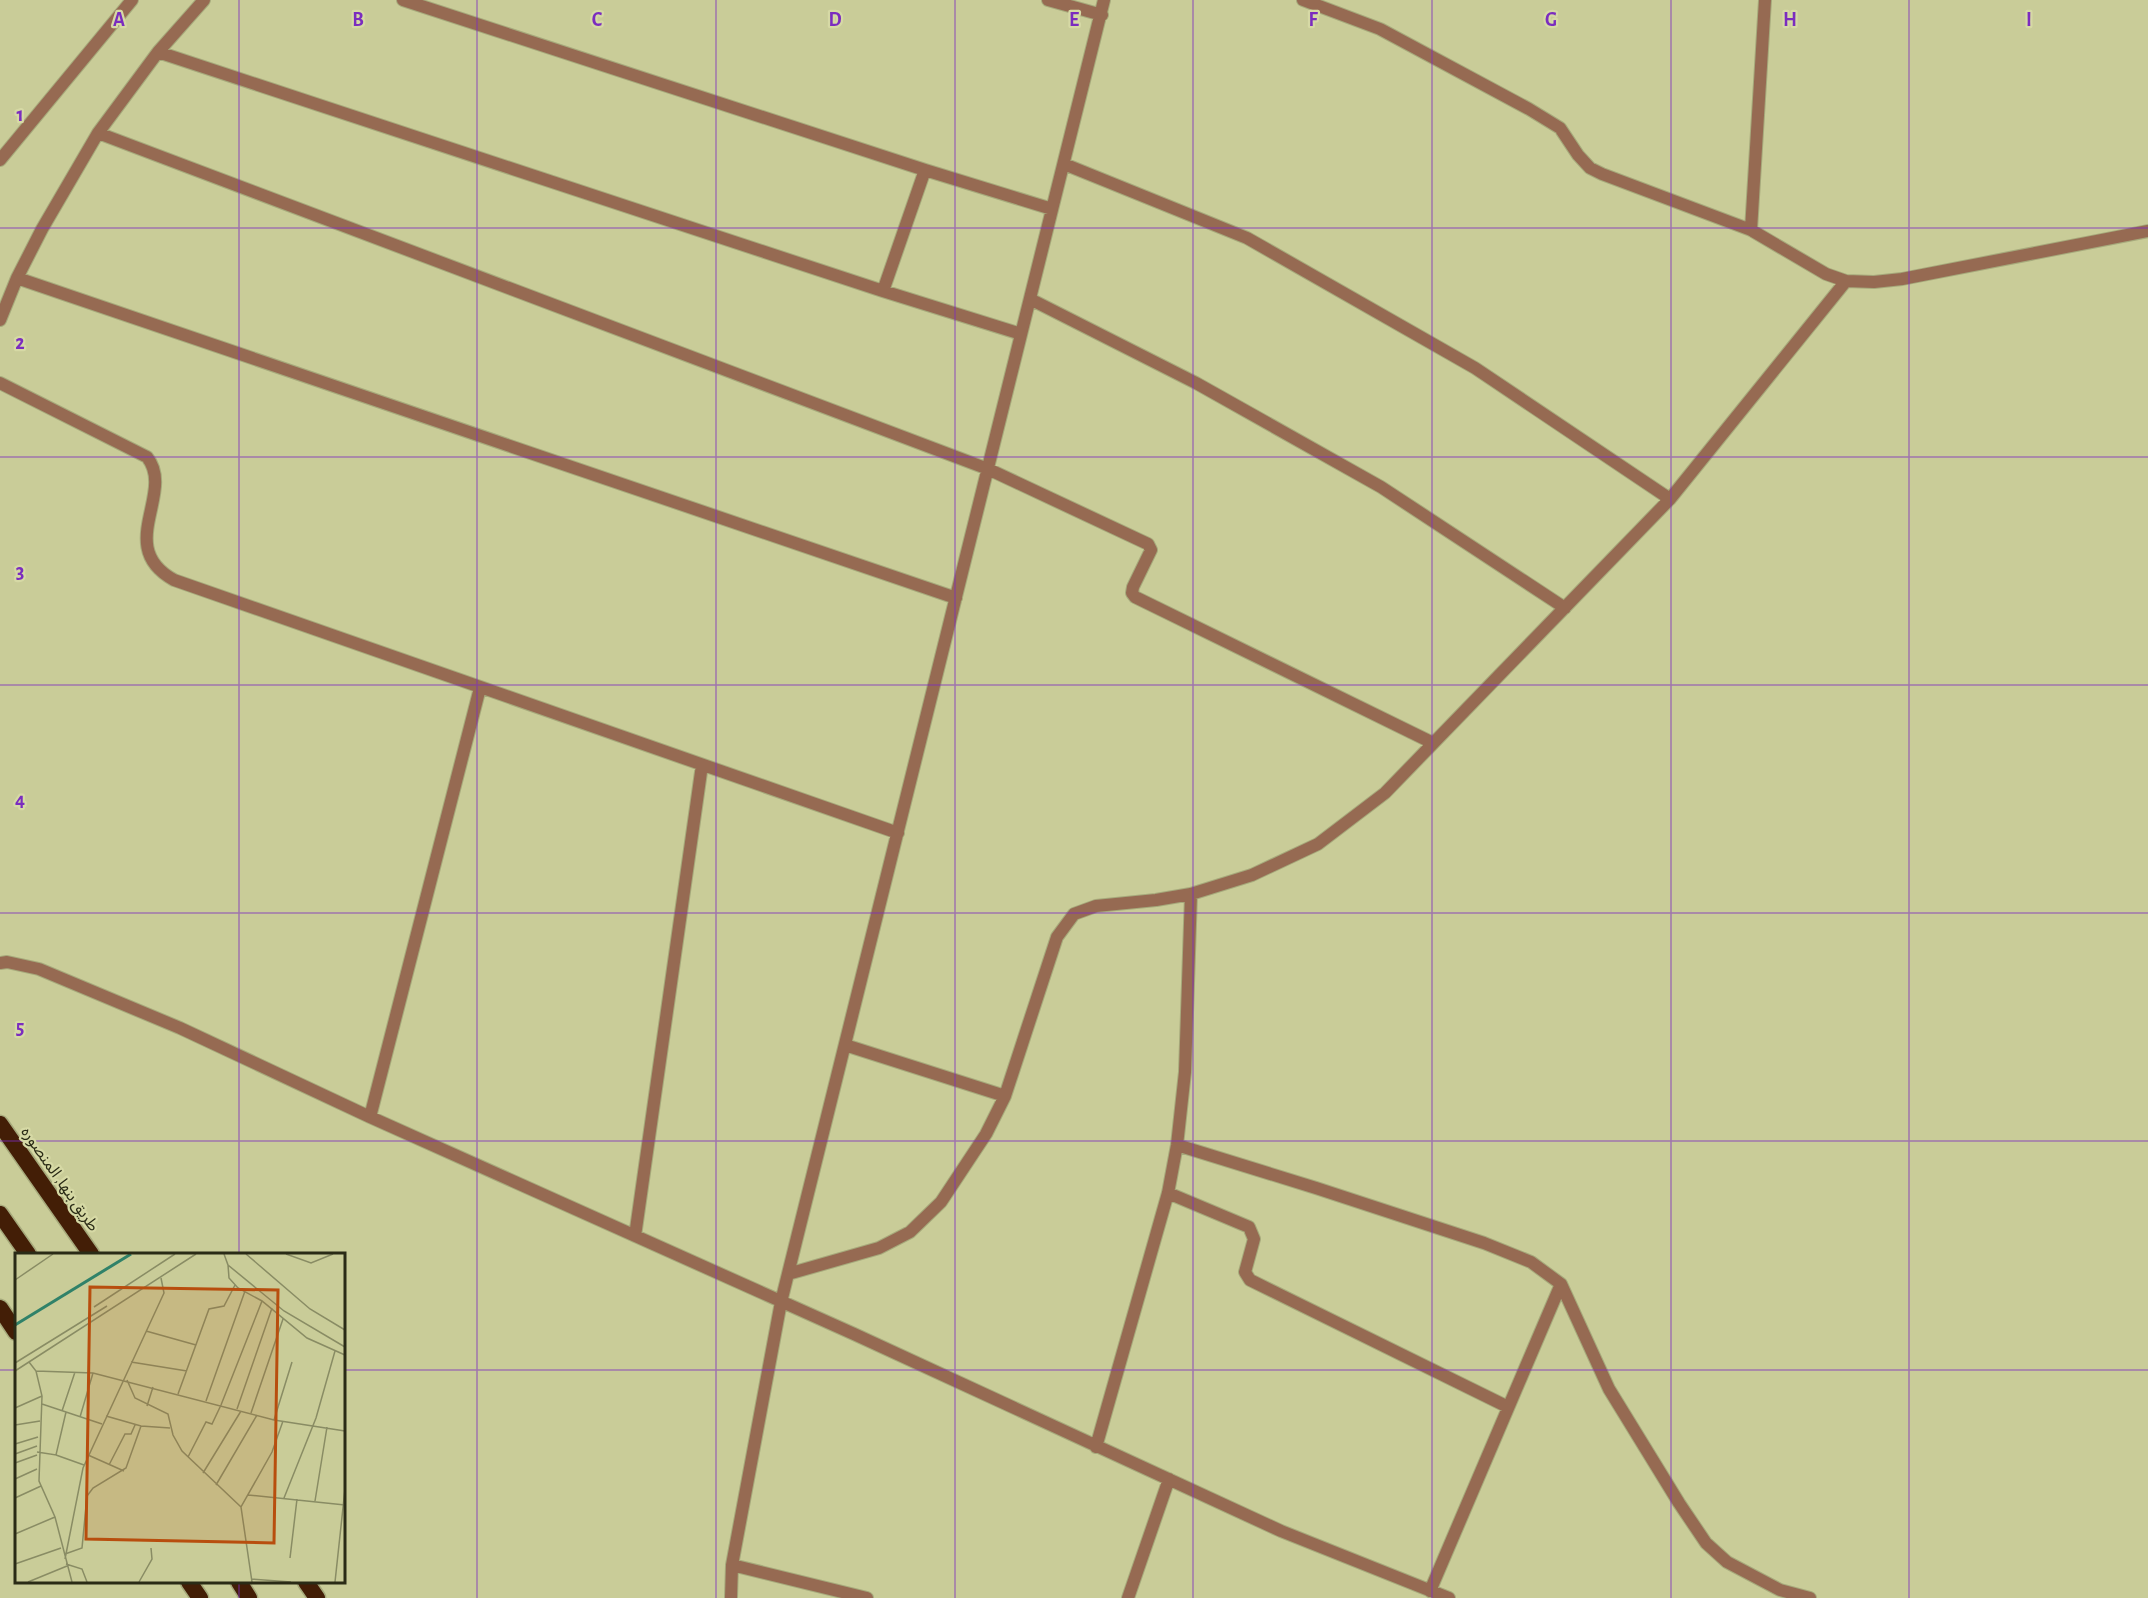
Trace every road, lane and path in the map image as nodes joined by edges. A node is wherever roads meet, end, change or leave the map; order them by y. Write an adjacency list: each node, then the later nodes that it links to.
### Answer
1 (132, 0): 11 (street)
2 (204, 0): 9 (street)
3 (403, 0): 13 (street)
4 (1048, 0): 8 (street)
5 (1104, 0): 8 (street)
6 (1303, 0): 15 (street)
7 (1765, 0): 15 (street)
8 (1102, 15): 12 (street)
9 (158, 52): 10 (street); 19 (street)
10 (98, 133): 17 (street); 24 (street)
11 (0, 160)
12 (1064, 164): 14 (street); 25 (street)
13 (925, 170): 14 (street); 19 (street)
14 (1052, 209): 20 (street)
15 (1751, 230): 18 (street)
16 (2148, 231): 18 (street)
17 (17, 278): 21 (street); 26 (street)
18 (1846, 281): 25 (street)
19 (883, 291): 22 (street)
20 (1030, 299): 22 (street); 27 (street)
21 (0, 320)
22 (1021, 334): 24 (street)
23 (0, 383): 28 (street)
24 (988, 470): 26 (street); 29 (street)
25 (1670, 499): 27 (street)
26 (956, 598): 31 (street)
27 (1565, 608): 29 (street)
28 (480, 688): 30 (street); 36 (street)
29 (1433, 743): 32 (street)
30 (702, 765): 31 (street); 41 (street)
31 (898, 833): 34 (street)
32 (1191, 894): 35 (street); 38 (street)
33 (0, 963): 36 (street)
34 (845, 1045): 35 (street); 44 (street)
35 (1005, 1096): 44 (street)
36 (370, 1117): 41 (street)
37 (0, 1124): 43 (highway, طريق بنها, المنصوره)
38 (1177, 1145): 39 (street); 45 (street)
39 (1168, 1193): 49 (street); 50 (street)
40 (0, 1214): 42 (highway)
41 (635, 1236): 46 (street)
42 (27, 1253)
43 (90, 1253)
44 (788, 1274): 46 (street)
45 (1561, 1284): 49 (street); 64 (street)
46 (781, 1302): 50 (street); 52 (street)
47 (0, 1308): 48 (highway)
48 (15, 1330)
49 (1508, 1407): 56 (street)
50 (1096, 1447): 51 (street)
51 (1169, 1479): 56 (street); 62 (street)
52 (732, 1565): 60 (street); 61 (street)
53 (190, 1583): 57 (highway)
54 (240, 1583): 58 (highway)
55 (307, 1583): 59 (highway)
56 (1430, 1591): 63 (street)
57 (201, 1598)
58 (249, 1598)
59 (317, 1598)
60 (731, 1598)
61 (867, 1598)
62 (1128, 1598)
63 (1449, 1598)
64 (1810, 1598)

